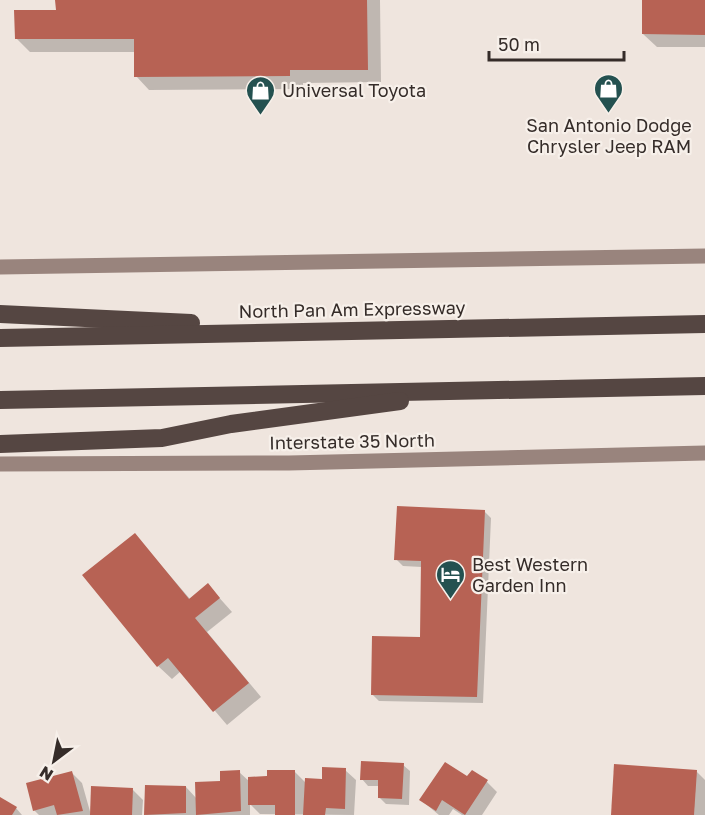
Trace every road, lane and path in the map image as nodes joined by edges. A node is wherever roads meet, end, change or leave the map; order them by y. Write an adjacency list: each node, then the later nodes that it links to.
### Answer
1 (705, 256): 2 (main road)
2 (0, 267)
3 (0, 314): 7 (highway)
4 (705, 317): 5 (highway)
5 (612, 324): 6 (highway, North Pan Am Expressway); 7 (highway, North Pan Am Expressway)
6 (705, 324)
7 (325, 330): 8 (highway, North Pan Am Expressway)
8 (0, 338)
9 (705, 386): 10 (highway)
10 (450, 391): 11 (highway); 12 (highway)
11 (0, 400)
12 (0, 444)
13 (705, 453): 14 (main road, Interstate 35 North)
14 (0, 464)

